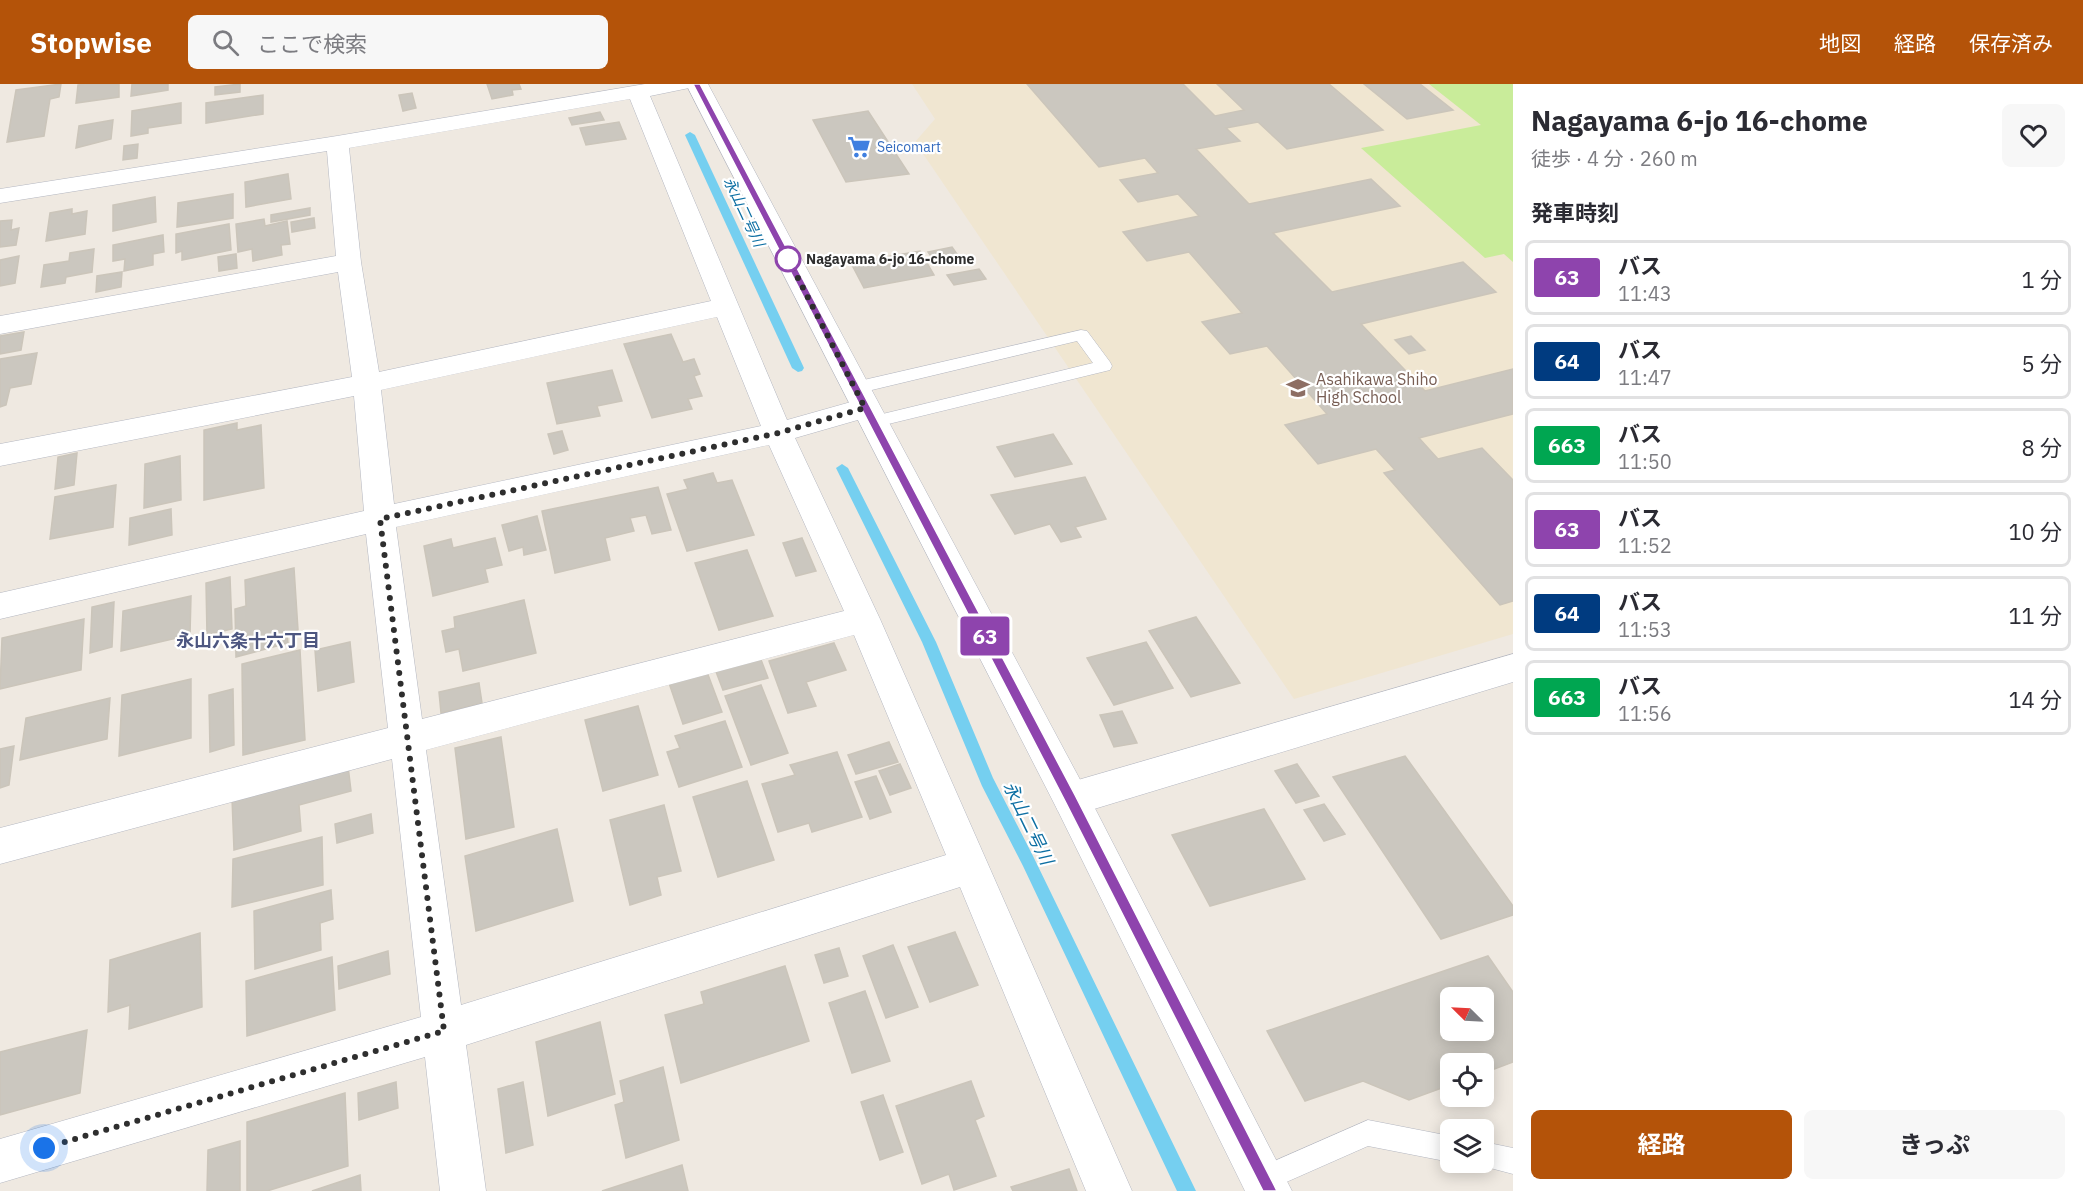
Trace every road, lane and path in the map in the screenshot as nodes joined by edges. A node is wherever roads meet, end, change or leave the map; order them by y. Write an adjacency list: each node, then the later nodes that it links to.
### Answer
1 (682, 84): 3 (street)
2 (697, 84): 10 (street)
3 (638, 93): 4 (street); 7 (street)
4 (337, 143): 5 (street); 6 (street)
5 (0, 196)
6 (349, 262): 8 (street); 9 (street)
7 (724, 307): 9 (street); 11 (street)
8 (0, 324)
9 (367, 384): 12 (street); 13 (street)
10 (864, 406): 10 (lane); 11 (street); 18 (street)
11 (778, 433): 13 (street); 15 (street)
12 (0, 455)
13 (380, 519): 14 (street); 17 (street)
14 (0, 606)
15 (864, 619): 17 (street); 20 (street)
16 (1513, 669): 18 (street)
17 (407, 739): 19 (street); 21 (street)
18 (1071, 799): 26 (street)
19 (0, 846)
20 (969, 866): 21 (street); 28 (street)
21 (444, 1031): 24 (street); 27 (street)
22 (1440, 1147): 26 (lane)
23 (1494, 1157): 25 (lane)
24 (0, 1161)
25 (1513, 1161)
26 (1266, 1185)
27 (463, 1191)
28 (1109, 1191)

